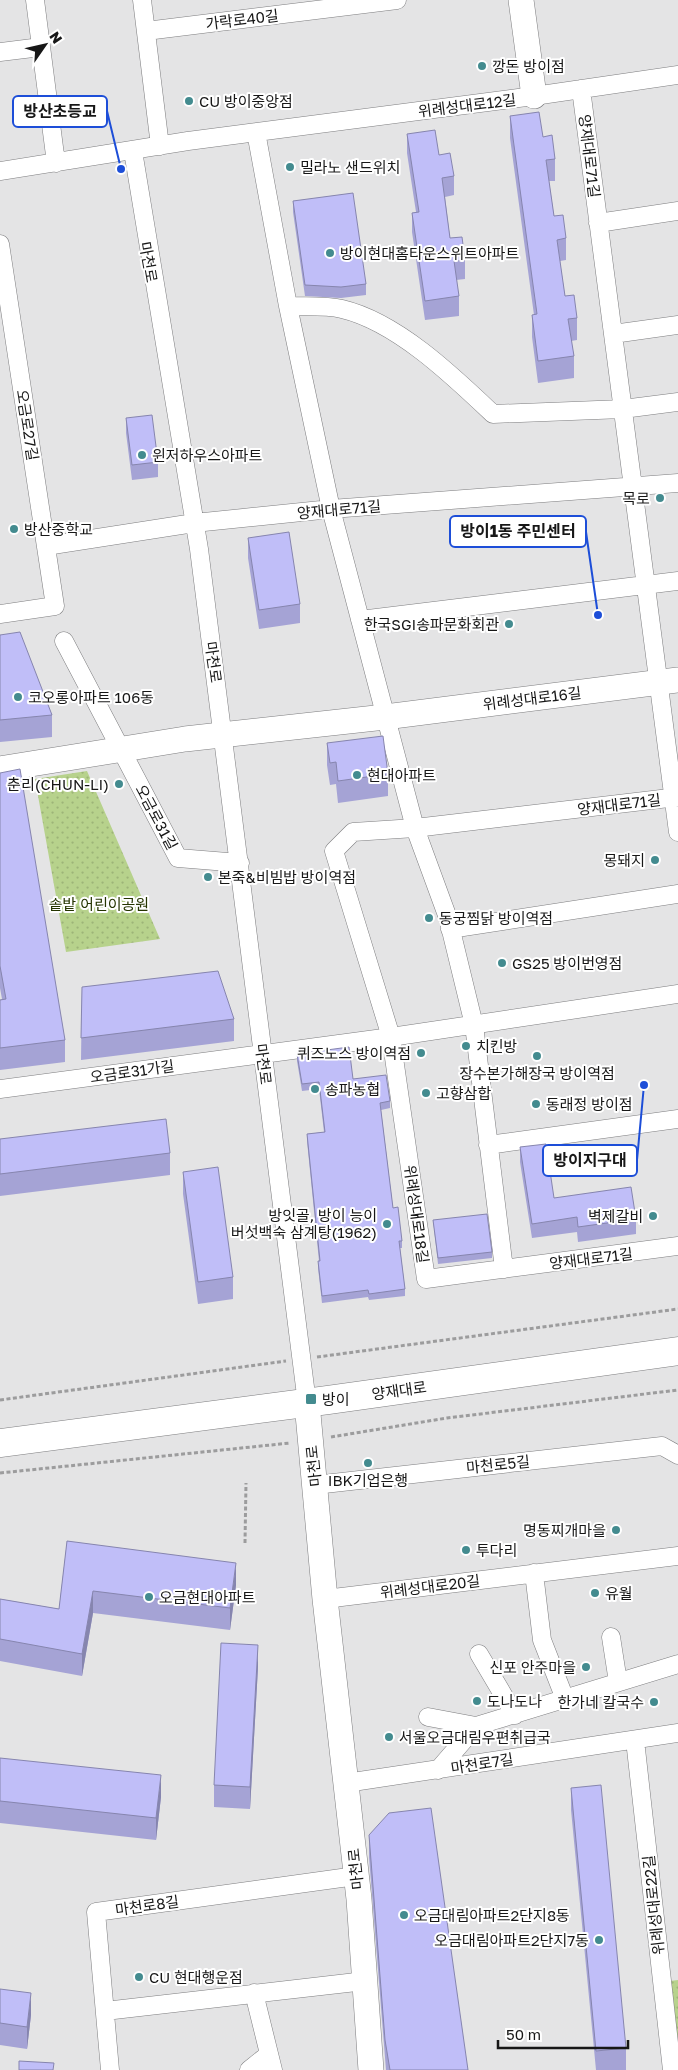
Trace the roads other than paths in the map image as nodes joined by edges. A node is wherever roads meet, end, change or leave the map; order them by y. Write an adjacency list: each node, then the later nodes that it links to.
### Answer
1 (35, 0): 6 (street)
2 (142, 0): 5 (street)
3 (397, 0): 5 (street, 가락로40길)
4 (521, 0): 10 (street)
5 (146, 31): 12 (street)
6 (41, 47): 7 (street); 14 (street)
7 (0, 52)
8 (678, 75): 9 (street, 위례성대로12길)
9 (581, 89): 10 (street, 위례성대로12길); 17 (street, 양재대로71길)
10 (534, 96): 11 (street, 위례성대로12길)
11 (256, 132): 12 (street, 위례성대로12길); 19 (street)
12 (160, 146): 13 (street, 위례성대로12길)
13 (132, 151): 14 (street); 27 (street, 마천로)
14 (56, 163): 15 (street)
15 (0, 171)
16 (678, 211): 17 (street)
17 (598, 223): 21 (street, 양재대로71길)
18 (0, 244): 28 (street, 오금로27길)
19 (288, 306): 23 (street); 26 (street)
20 (678, 325): 21 (street)
21 (613, 334): 23 (street, 양재대로71길)
22 (678, 402): 23 (street)
23 (623, 409): 25 (street, 양재대로71길)
24 (678, 483): 25 (street, 양재대로71길)
25 (633, 486): 26 (street, 양재대로71길); 30 (street, 양재대로71길)
26 (331, 509): 27 (street, 양재대로71길); 32 (street)
27 (194, 523): 28 (street, 양재대로71길); 36 (street, 마천로)
28 (46, 546): 31 (street, 오금로27길)
29 (678, 581): 30 (street)
30 (646, 585): 32 (street); 34 (street, 양재대로71길)
31 (0, 614)
32 (360, 620): 35 (street)
33 (64, 641): 37 (street, 오금로31길)
34 (668, 681): 35 (street, 위례성대로16길); 39 (street, 양재대로71길)
35 (385, 717): 36 (street, 위례성대로16길); 40 (street)
36 (224, 735): 37 (street); 42 (street, 마천로)
37 (120, 748): 38 (street); 42 (street, 오금로31길)
38 (0, 769)
39 (676, 797): 40 (street, 양재대로71길); 41 (street, 양재대로71길)
40 (415, 828): 44 (street); 47 (street, 위례성대로18길)
41 (678, 832)
42 (240, 863): 48 (street, 마천로)
43 (678, 894): 44 (street)
44 (450, 929): 46 (street)
45 (678, 994): 46 (street)
46 (474, 1025): 47 (street); 51 (street)
47 (391, 1037): 48 (street); 53 (street, 위례성대로18길)
48 (263, 1054): 49 (street, 오금로31가길); 55 (street, 마천로)
49 (0, 1089)
50 (678, 1119): 51 (street)
51 (488, 1145): 53 (street)
52 (678, 1246): 53 (street, 양재대로71길)
53 (504, 1269)
54 (678, 1351): 55 (main road, 양재대로)
55 (306, 1403): 56 (main road, 양재대로); 58 (street, 마천로)
56 (0, 1443)
57 (678, 1455): 58 (street, 마천로5길)
58 (315, 1485): 61 (street, 마천로)
59 (678, 1556): 60 (street, 위례성대로20길)
60 (534, 1573): 61 (street, 위례성대로20길); 66 (street)
61 (325, 1599): 73 (street, 마천로)
62 (611, 1637): 65 (street)
63 (479, 1654): 67 (street)
64 (678, 1664): 65 (street)
65 (618, 1682): 66 (street)
66 (565, 1699): 67 (street)
67 (515, 1715): 69 (street)
68 (428, 1717): 69 (street)
69 (476, 1726): 72 (street)
70 (678, 1733): 71 (street, 마천로7길)
71 (635, 1740): 72 (street, 마천로7길); 82 (street, 위례성대로22길)
72 (438, 1770): 73 (street, 마천로7길)
73 (346, 1783): 74 (street, 마천로)
74 (356, 1876): 75 (street, 마천로); 77 (street, 마천로8길)
75 (365, 1980): 76 (street); 81 (street, 마천로)
76 (254, 1993): 77 (street); 78 (street)
77 (105, 2011): 79 (street, 마천로8길)
78 (271, 2062): 80 (street)
79 (110, 2070)
80 (249, 2070)
81 (371, 2070)
82 (672, 2070)

